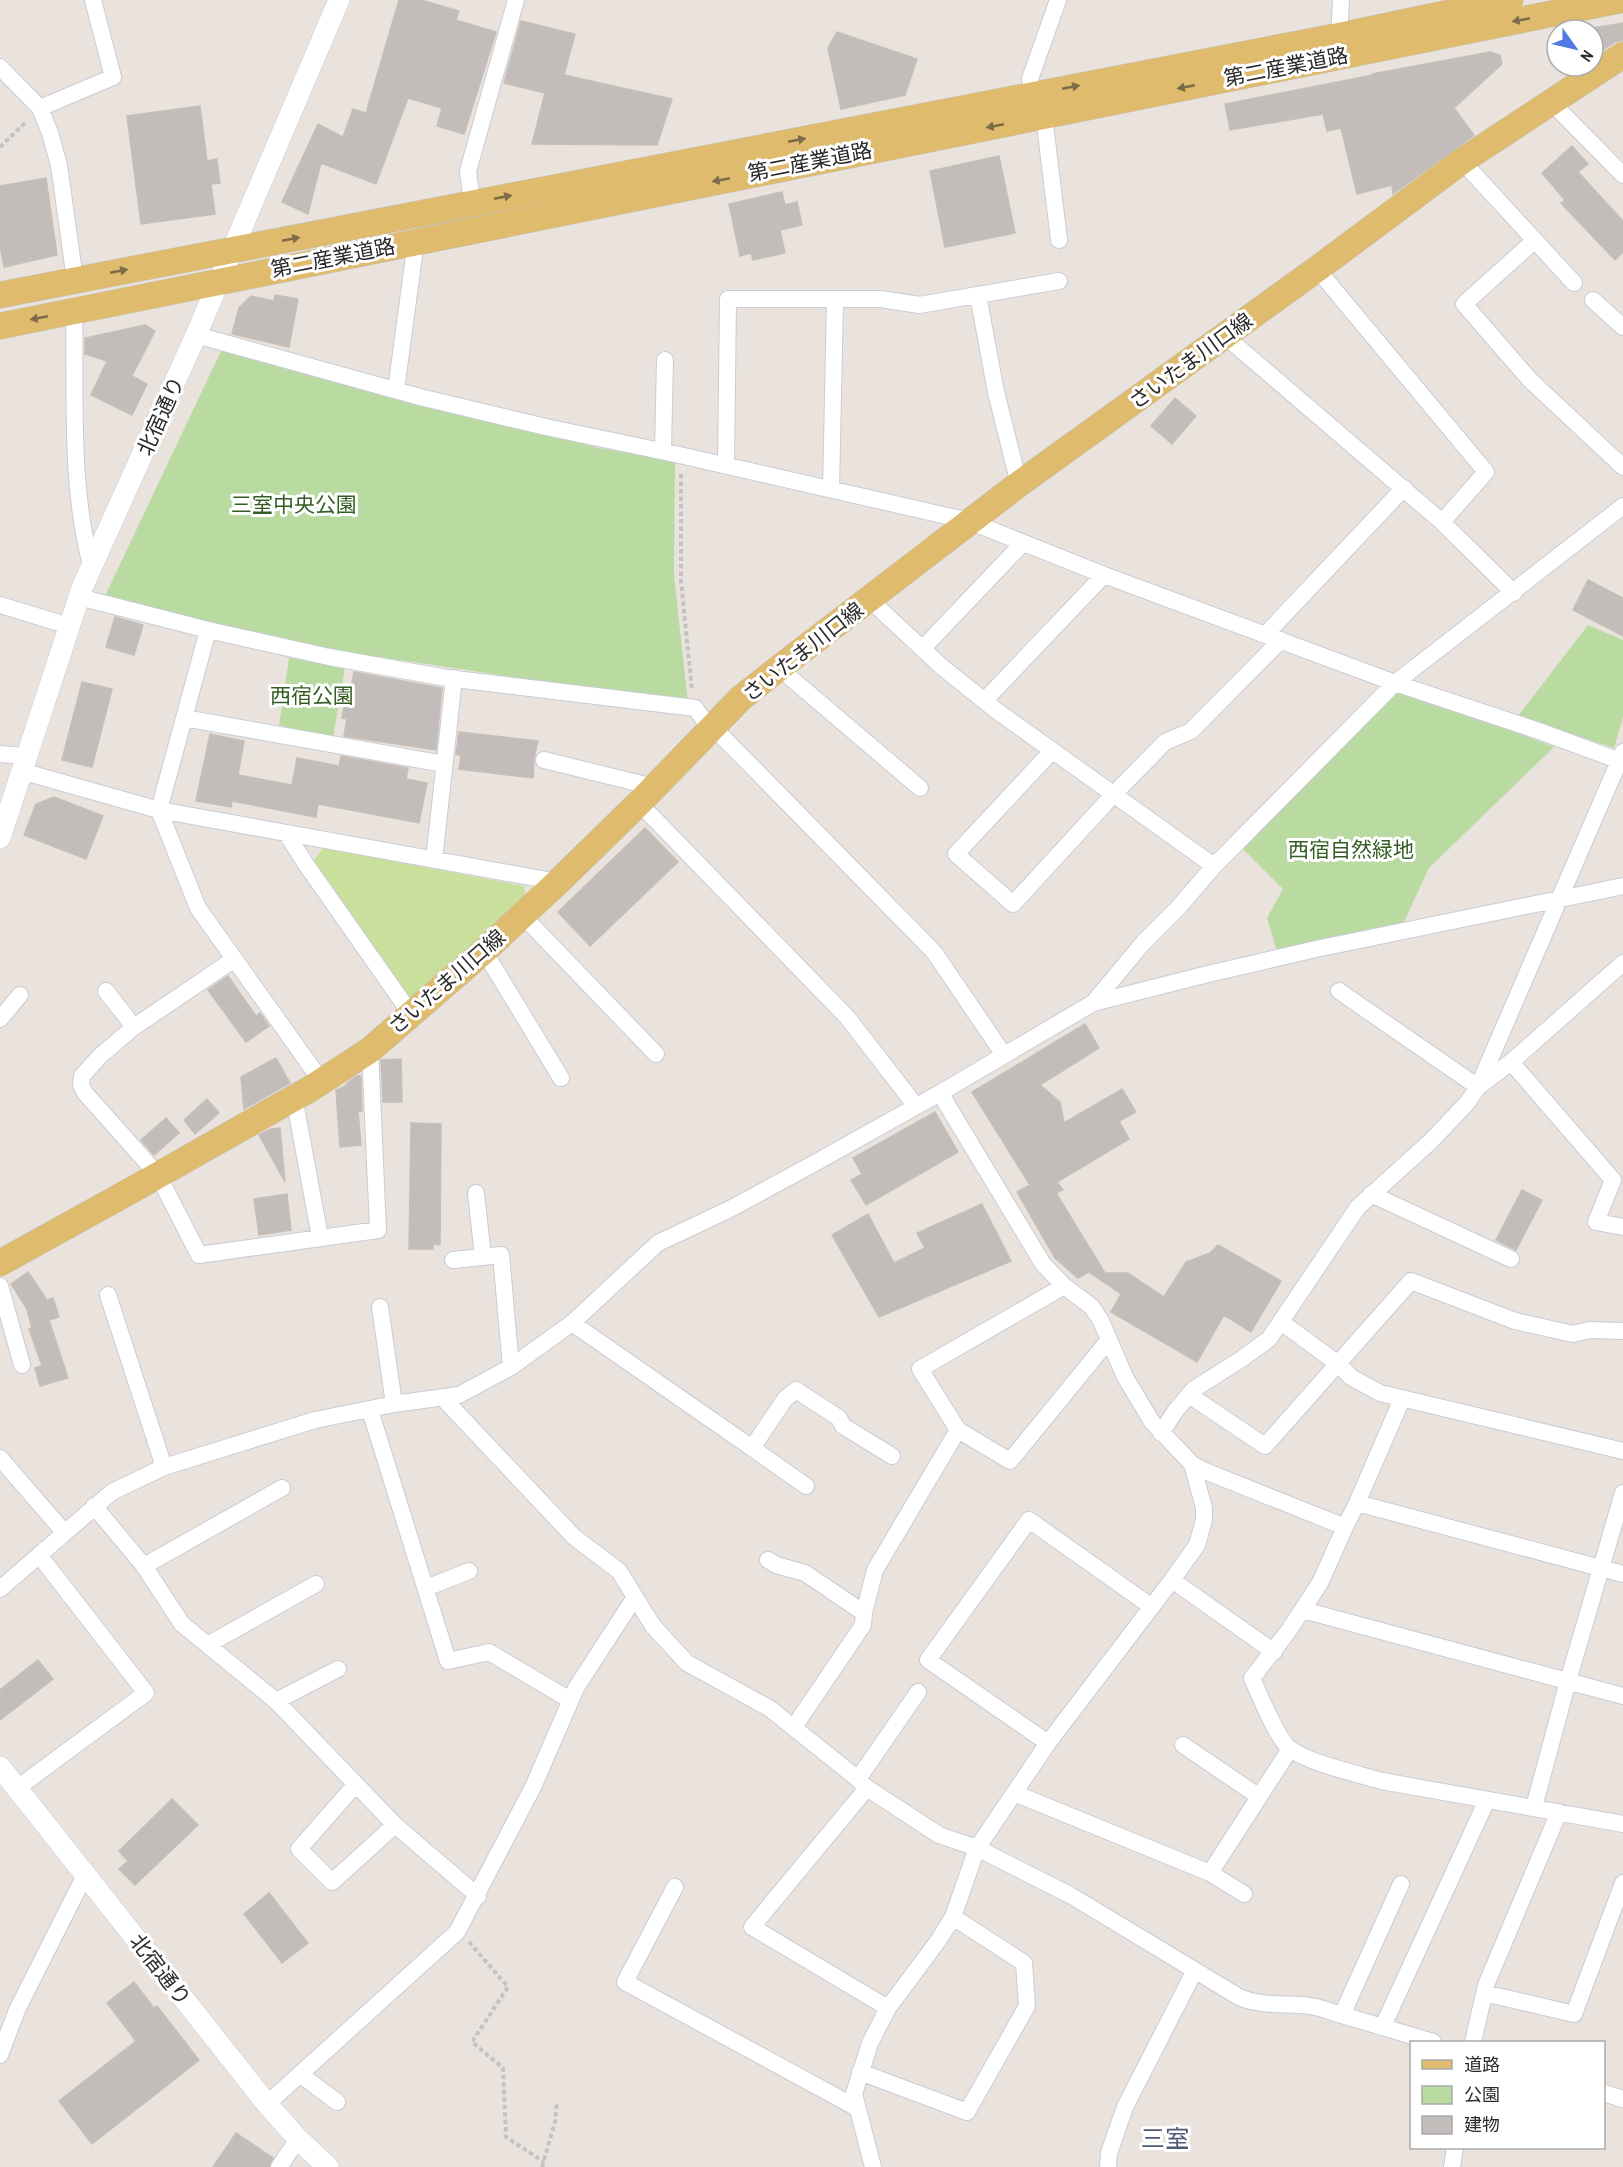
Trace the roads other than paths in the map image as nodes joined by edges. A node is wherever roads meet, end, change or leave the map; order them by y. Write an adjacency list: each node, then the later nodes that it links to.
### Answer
1 (93, 0): 14 (street)
2 (339, 0): 21 (street, 北宿通り)
3 (516, 0): 17 (street)
4 (1058, 0): 13 (street)
5 (1341, 0): 9 (street)
6 (1510, 0): 8 (main road, 第二産業道路)
7 (1620, 0): 13 (main road, 第二産業道路, one-way to 13)
8 (1449, 7): 9 (main road, 第二産業道路)
9 (1339, 36): 13 (main road, 第二産業道路, one-way to 9)
10 (1623, 55): 12 (main road, さいたま川口線)
11 (0, 67): 14 (street)
12 (1551, 102): 15 (main road, さいたま川口線); 16 (street)
13 (1039, 105): 17 (main road, 第二産業道路, one-way to 13); 18 (street); 19 (main road, 第二産業道路, one-way to 19)
14 (40, 108): 23 (street)
15 (1462, 161): 20 (street); 22 (main road, さいたま川口線)
16 (1623, 175)
17 (472, 203): 21 (main road, 第二産業道路, one-way to 17)
18 (1059, 240)
19 (416, 241): 24 (main road, 第二産業道路); 37 (street)
20 (1534, 241): 26 (street); 40 (street)
21 (233, 250): 23 (main road, 第二産業道路, one-way to 21); 24 (street, 北宿通り)
22 (1317, 269): 35 (main road, さいたま川口線); 46 (street)
23 (75, 280): 27 (main road, 第二産業道路)
24 (220, 280): 31 (main road, 第二産業道路); 34 (street, 北宿通り)
25 (1059, 281): 28 (street)
26 (1574, 283)
27 (0, 295)
28 (978, 295): 29 (street); 41 (street)
29 (836, 300): 39 (street); 43 (street)
30 (1593, 300): 33 (street)
31 (74, 311): 32 (main road, 第二産業道路, one-way to 32); 48 (street)
32 (0, 326)
33 (1623, 327)
34 (196, 335): 37 (street); 48 (street, 北宿通り)
35 (1225, 336): 41 (main road, さいたま川口線); 42 (street)
36 (665, 360): 38 (street)
37 (396, 390): 38 (street)
38 (663, 451): 39 (street)
39 (726, 465): 43 (street)
40 (1623, 467)
41 (1019, 484): 45 (main road, さいたま川口線)
42 (1404, 488): 46 (street); 56 (street)
43 (831, 489): 45 (street)
44 (1623, 506): 50 (street)
45 (969, 521): 47 (street); 52 (main road, さいたま川口線)
46 (1442, 522): 50 (street)
47 (1023, 543): 49 (street); 57 (street)
48 (92, 568): 51 (street, 北宿通り)
49 (1104, 575): 56 (street); 61 (street)
50 (1514, 593): 60 (street)
51 (78, 597): 54 (street, 北宿通り); 55 (street)
52 (870, 600): 57 (street); 58 (main road, さいたま川口線)
53 (0, 605): 54 (street)
54 (69, 626): 68 (street, 北宿通り)
55 (208, 630): 59 (street); 62 (street)
56 (1274, 637): 60 (street); 72 (street)
57 (923, 648): 61 (street)
58 (779, 668): 63 (main road, さいたま川口線); 70 (street)
59 (454, 678): 63 (street); 69 (street)
60 (1395, 683): 66 (street); 77 (street)
61 (985, 700): 64 (street)
62 (184, 718): 69 (street); 73 (street)
63 (712, 728): 71 (main road, さいたま川口線); 94 (street)
64 (1052, 751): 72 (street); 72 (street)
65 (0, 754): 68 (street)
66 (1622, 758): 80 (street)
67 (544, 760): 71 (street)
68 (24, 763): 73 (street); 75 (street, 北宿通り)
69 (444, 764): 76 (street)
70 (920, 788)
71 (647, 795): 78 (main road, さいたま川口線); 101 (street)
72 (1113, 795): 77 (street)
73 (159, 810): 74 (street); 83 (street)
74 (286, 833): 76 (street); 89 (street)
75 (0, 838)
76 (434, 860): 78 (street)
77 (1214, 866): 88 (street)
78 (558, 882): 81 (main road, さいたま川口線)
79 (1623, 886): 80 (street)
80 (1560, 900): 88 (street); 98 (street)
81 (522, 915): 82 (main road, さいたま川口線); 93 (street)
82 (484, 951): 89 (main road, さいたま川口線); 96 (street)
83 (233, 960): 91 (street); 97 (street)
84 (1623, 963): 95 (street)
85 (106, 991): 91 (street)
86 (1339, 991): 98 (street)
87 (20, 995): 90 (street)
88 (1093, 1003): 94 (street)
89 (411, 1014): 92 (main road, さいたま川口線)
90 (0, 1019)
91 (134, 1027): 102 (street)
92 (370, 1050): 97 (main road, さいたま川口線); 106 (street)
93 (656, 1054)
94 (1004, 1055): 99 (street)
95 (1511, 1062): 98 (street); 105 (street)
96 (561, 1078)
97 (322, 1082): 100 (main road, さいたま川口線)
98 (1478, 1087): 104 (street)
99 (940, 1093): 101 (street); 112 (street)
100 (294, 1097): 102 (main road, さいたま川口線); 106 (street)
101 (916, 1106): 116 (street)
102 (158, 1175): 106 (street); 110 (main road, さいたま川口線)
103 (476, 1193): 107 (street)
104 (1371, 1194): 108 (street); 115 (street)
105 (1623, 1227)
106 (320, 1237)
107 (483, 1257): 109 (street); 121 (street)
108 (1511, 1259)
109 (453, 1260)
110 (0, 1263)
111 (0, 1286): 120 (street)
112 (1064, 1286): 118 (street); 127 (street)
113 (108, 1295): 134 (street)
114 (380, 1307): 125 (street)
115 (1281, 1322): 119 (street); 122 (street)
116 (572, 1323): 121 (street); 129 (street)
117 (1623, 1331): 119 (street)
118 (1108, 1341): 127 (street); 128 (street)
119 (1337, 1363): 122 (street); 124 (street)
120 (22, 1365)
121 (511, 1367): 123 (street)
122 (1189, 1395): 128 (street)
123 (442, 1397): 125 (street); 152 (street)
124 (1402, 1399): 130 (street); 138 (street)
125 (394, 1404): 126 (street)
126 (370, 1410): 134 (street); 150 (street)
127 (958, 1430): 155 (street)
128 (1161, 1433): 133 (street)
129 (752, 1448): 131 (street); 135 (street)
130 (1623, 1451)
131 (892, 1456)
132 (0, 1458): 141 (street)
133 (1192, 1464): 140 (street); 148 (street)
134 (164, 1467): 139 (street)
135 (806, 1486)
136 (282, 1488): 144 (street)
137 (1623, 1493): 145 (street)
138 (1358, 1503): 140 (street); 145 (street)
139 (94, 1506): 141 (street); 144 (street)
140 (1345, 1527): 154 (street)
141 (64, 1532): 142 (street)
142 (39, 1555): 151 (street); 168 (street)
143 (768, 1560): 155 (street)
144 (144, 1566): 156 (street)
145 (1600, 1568): 147 (street); 159 (street)
146 (469, 1571): 150 (street)
147 (1623, 1574)
148 (1172, 1580): 153 (street); 157 (street)
149 (316, 1584): 156 (street)
150 (426, 1588): 162 (street)
151 (0, 1589)
152 (635, 1597): 162 (street); 164 (street)
153 (1152, 1607): 165 (street); 165 (street)
154 (1303, 1610): 157 (street); 159 (street)
155 (864, 1613): 164 (street)
156 (209, 1644): 163 (street)
157 (1274, 1652): 167 (street)
158 (338, 1669): 163 (street)
159 (1568, 1681): 161 (street); 174 (street)
160 (918, 1692): 169 (street)
161 (1623, 1696)
162 (570, 1700): 185 (street)
163 (276, 1701): 170 (street)
164 (794, 1727): 169 (street)
165 (1048, 1743): 171 (street)
166 (1183, 1745): 172 (street)
167 (1290, 1749): 172 (street); 173 (street)
168 (7, 1782): 180 (street, 北宿通り)
169 (862, 1783): 178 (street); 189 (street)
170 (356, 1784): 177 (street); 177 (street)
171 (1014, 1793): 178 (street); 179 (street)
172 (1258, 1796): 179 (street)
173 (1486, 1800): 174 (street); 191 (street)
174 (1533, 1807): 175 (street)
175 (1559, 1812): 176 (street); 188 (street)
176 (1623, 1824)
177 (395, 1825): 185 (street)
178 (977, 1848): 186 (street); 187 (street)
179 (1210, 1873): 184 (street)
180 (85, 1875): 194 (street); 200 (street, 北宿通り)
181 (1623, 1883): 188 (street)
182 (1401, 1884): 190 (street)
183 (675, 1887): 201 (street)
184 (1244, 1894)
185 (478, 1896): 196 (street)
186 (953, 1917): 189 (street); 195 (street)
187 (1194, 1972): 190 (street); 207 (street)
188 (1484, 1993): 193 (street)
189 (888, 2008): 195 (street)
190 (1342, 2015): 191 (street)
191 (1383, 2026): 192 (street)
192 (1427, 2041)
193 (1473, 2041)
194 (0, 2055)
195 (860, 2072): 201 (street)
196 (301, 2075): 199 (street); 200 (street)
197 (1605, 2092): 198 (street)
198 (1623, 2098)
199 (337, 2102)
200 (267, 2104): 202 (street, 北宿通り)
201 (857, 2108): 206 (street)
202 (298, 2139): 204 (street); 205 (street, 北宿通り)
203 (1455, 2149): 208 (street)
204 (279, 2167)
205 (328, 2167)
206 (873, 2167)
207 (1108, 2167)
208 (1452, 2167)

